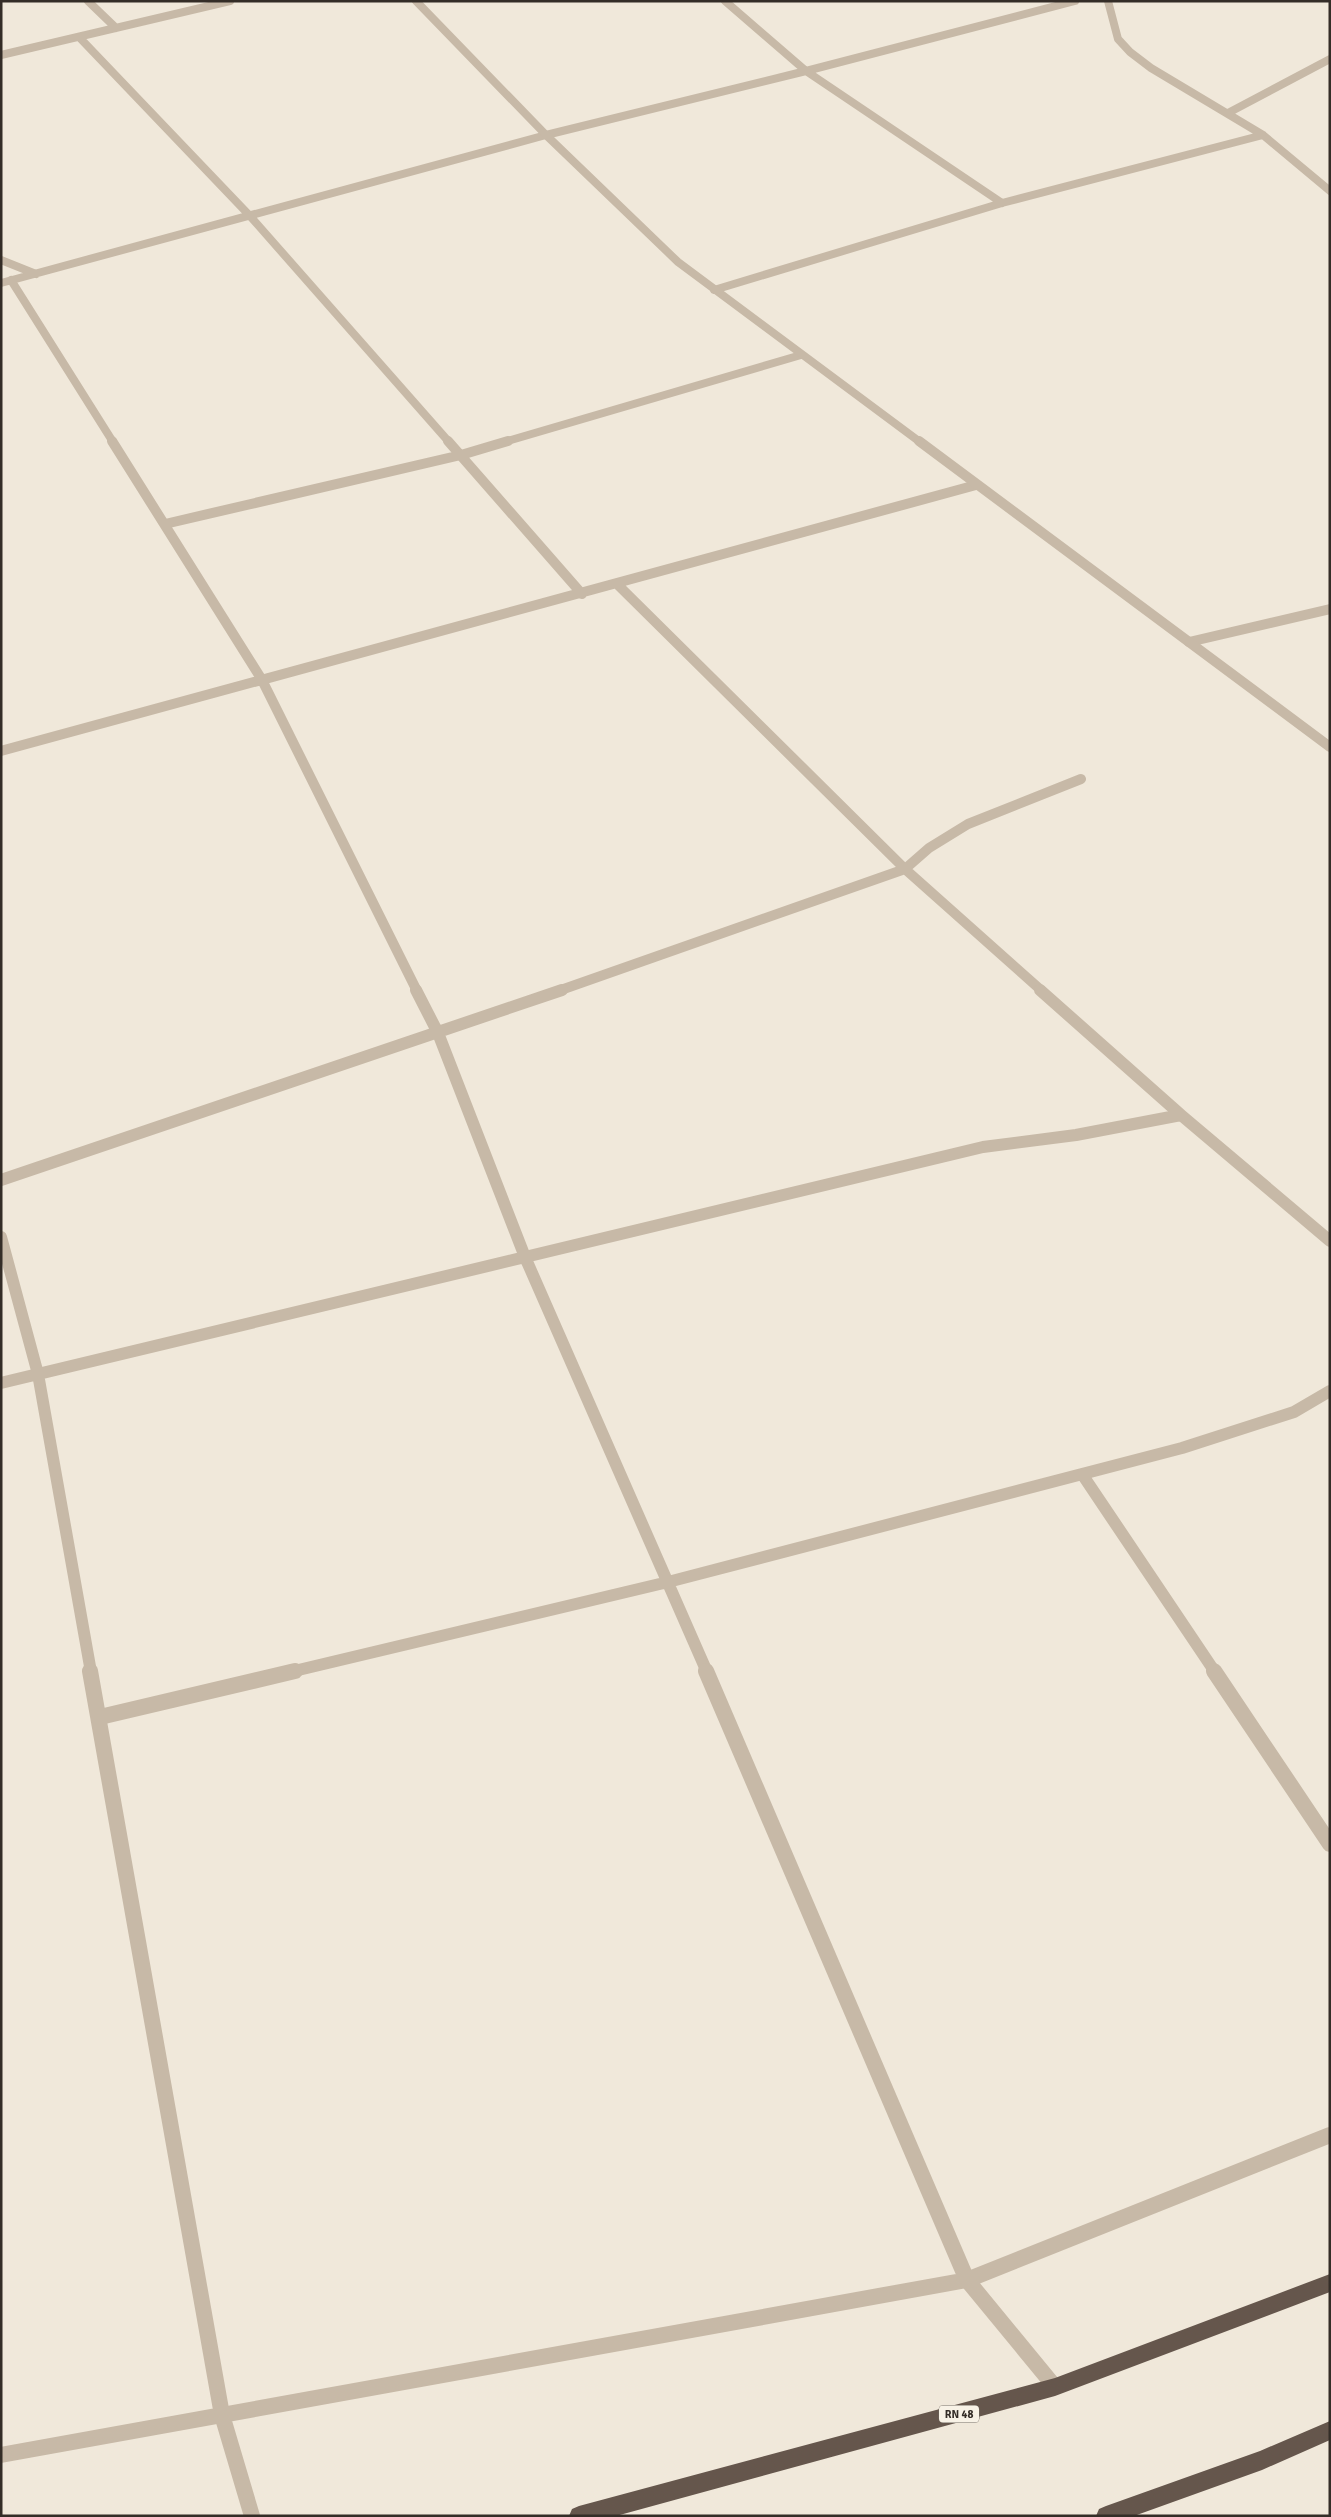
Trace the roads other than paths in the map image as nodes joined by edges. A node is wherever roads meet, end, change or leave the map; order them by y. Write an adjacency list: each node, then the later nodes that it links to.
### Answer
1 (88, 1): 7 (street)
2 (230, 1): 7 (street)
3 (416, 1): 13 (street)
4 (725, 1): 11 (street)
5 (1075, 1): 11 (street)
6 (1108, 1): 12 (street)
7 (116, 28): 8 (street)
8 (79, 37): 9 (street); 17 (street)
9 (1, 55)
10 (1330, 59): 12 (street)
11 (806, 71): 13 (street); 16 (street)
12 (1228, 113): 14 (street)
13 (546, 135): 17 (street); 21 (street)
14 (1263, 135): 15 (street); 16 (street)
15 (1330, 192)
16 (1002, 204): 21 (street)
17 (250, 216): 19 (street); 23 (street)
18 (1, 260): 19 (street)
19 (36, 274): 20 (street)
20 (6, 282): 25 (street)
21 (714, 290): 22 (street)
22 (801, 355): 23 (street); 24 (street)
23 (461, 455): 25 (street); 27 (street)
24 (976, 485): 26 (street); 29 (street)
25 (165, 524): 30 (street)
26 (616, 584): 27 (street); 34 (street)
27 (582, 594): 30 (street)
28 (1330, 609): 29 (street)
29 (1189, 642): 31 (street)
30 (262, 680): 32 (street); 35 (street)
31 (1330, 747)
32 (1, 751)
33 (1081, 780): 34 (street)
34 (905, 869): 35 (street); 36 (street)
35 (438, 1032): 37 (street); 40 (street)
36 (1182, 1115): 39 (street); 40 (street)
37 (1, 1180)
38 (1, 1237): 41 (street)
39 (1330, 1241)
40 (525, 1257): 41 (street); 45 (street)
41 (38, 1374): 42 (street); 46 (street)
42 (1, 1383)
43 (1330, 1391): 44 (street)
44 (1082, 1474): 45 (street); 47 (street)
45 (668, 1582): 46 (street); 49 (street)
46 (100, 1717): 52 (street)
47 (1330, 1844)
48 (1330, 2135): 49 (street)
49 (967, 2280): 51 (street); 52 (street)
50 (1330, 2283): 51 (highway, RN 48)
51 (1055, 2387): 56 (highway, RN 48)
52 (222, 2415): 54 (street); 55 (street)
53 (1330, 2430): 57 (highway)
54 (1, 2455)
55 (252, 2516)
56 (579, 2516)
57 (1106, 2516)

